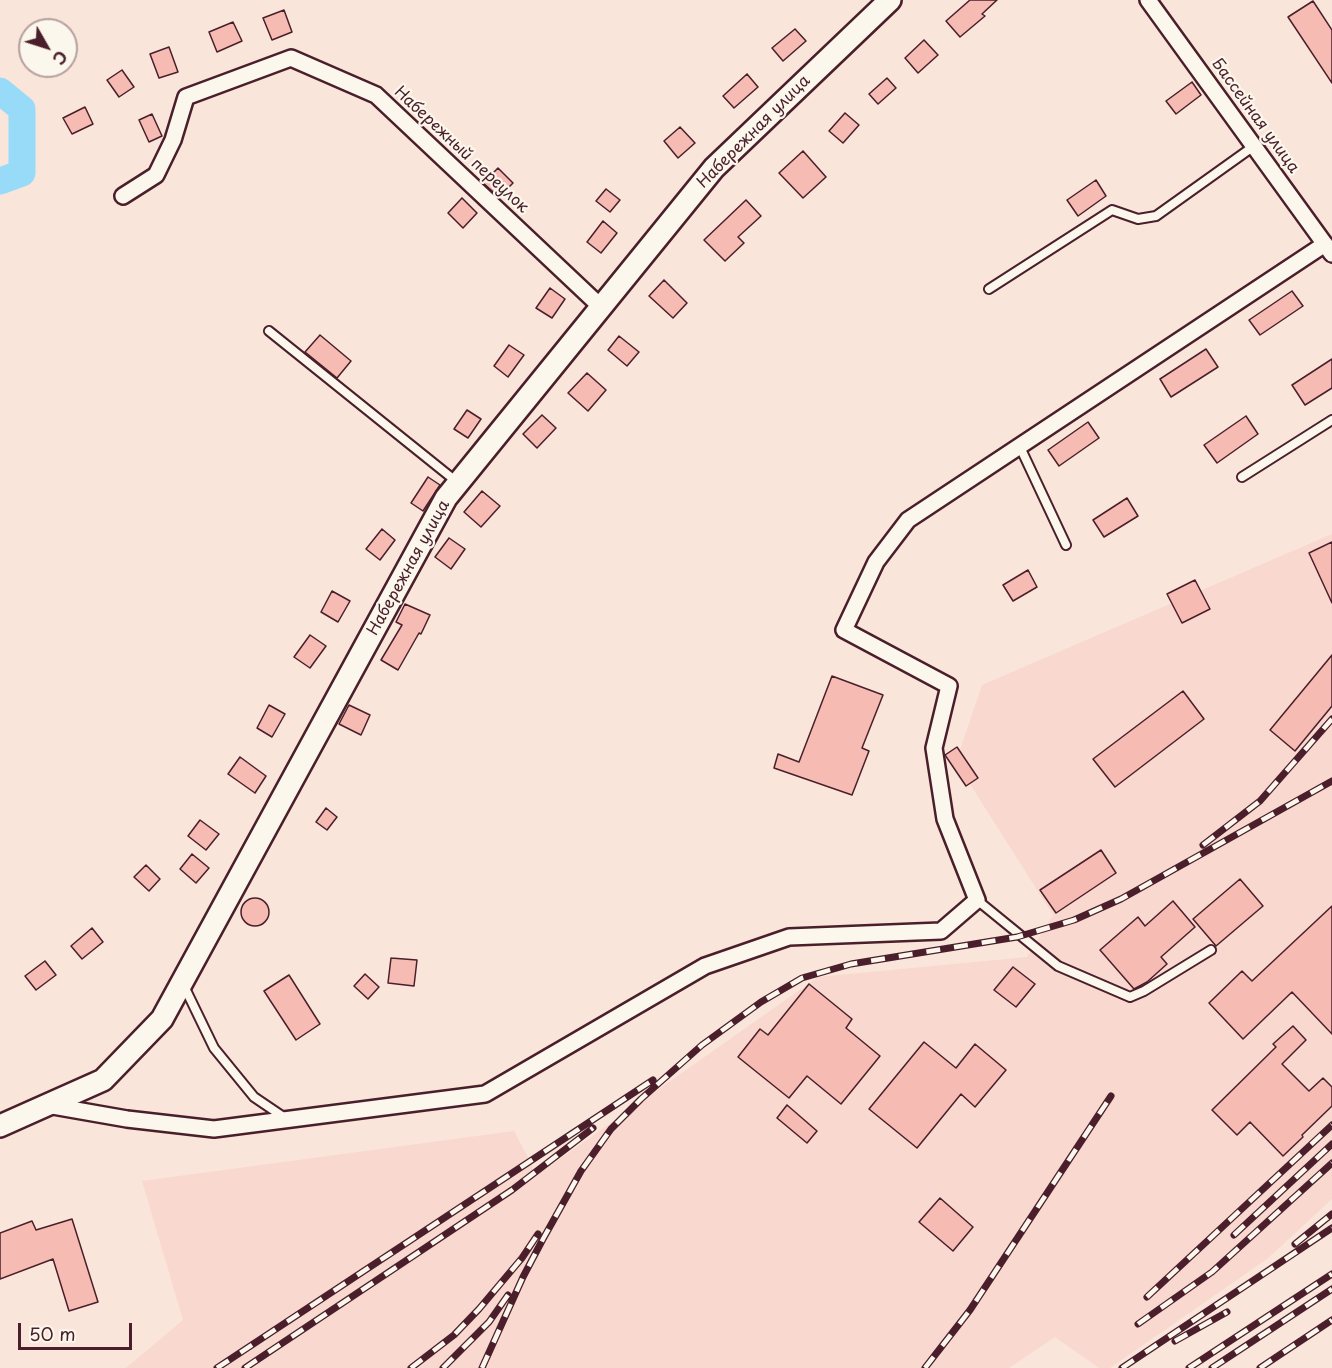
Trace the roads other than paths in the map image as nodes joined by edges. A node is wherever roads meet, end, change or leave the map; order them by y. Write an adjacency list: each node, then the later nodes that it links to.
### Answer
1 (890, 0): 7 (street, Набережная улица)
2 (1148, 0): 3 (street, Бассейная улица)
3 (1254, 146): 5 (street, Бассейная улица); 6 (lane)
4 (123, 196): 7 (street, Набережный переулок)
5 (1329, 249): 10 (street)
6 (989, 289)
7 (601, 307): 12 (street, Набережная улица)
8 (269, 331): 12 (lane)
9 (1332, 420): 11 (lane)
10 (1020, 447): 13 (lane); 14 (street)
11 (1242, 477)
12 (459, 483): 16 (street, Набережная улица)
13 (1066, 545)
14 (977, 900): 15 (lane); 18 (street)
15 (1211, 950)
16 (182, 982): 17 (street, Набережная улица); 18 (lane)
17 (47, 1105): 18 (street); 19 (street, Набережная улица)
18 (285, 1118)
19 (0, 1126)

